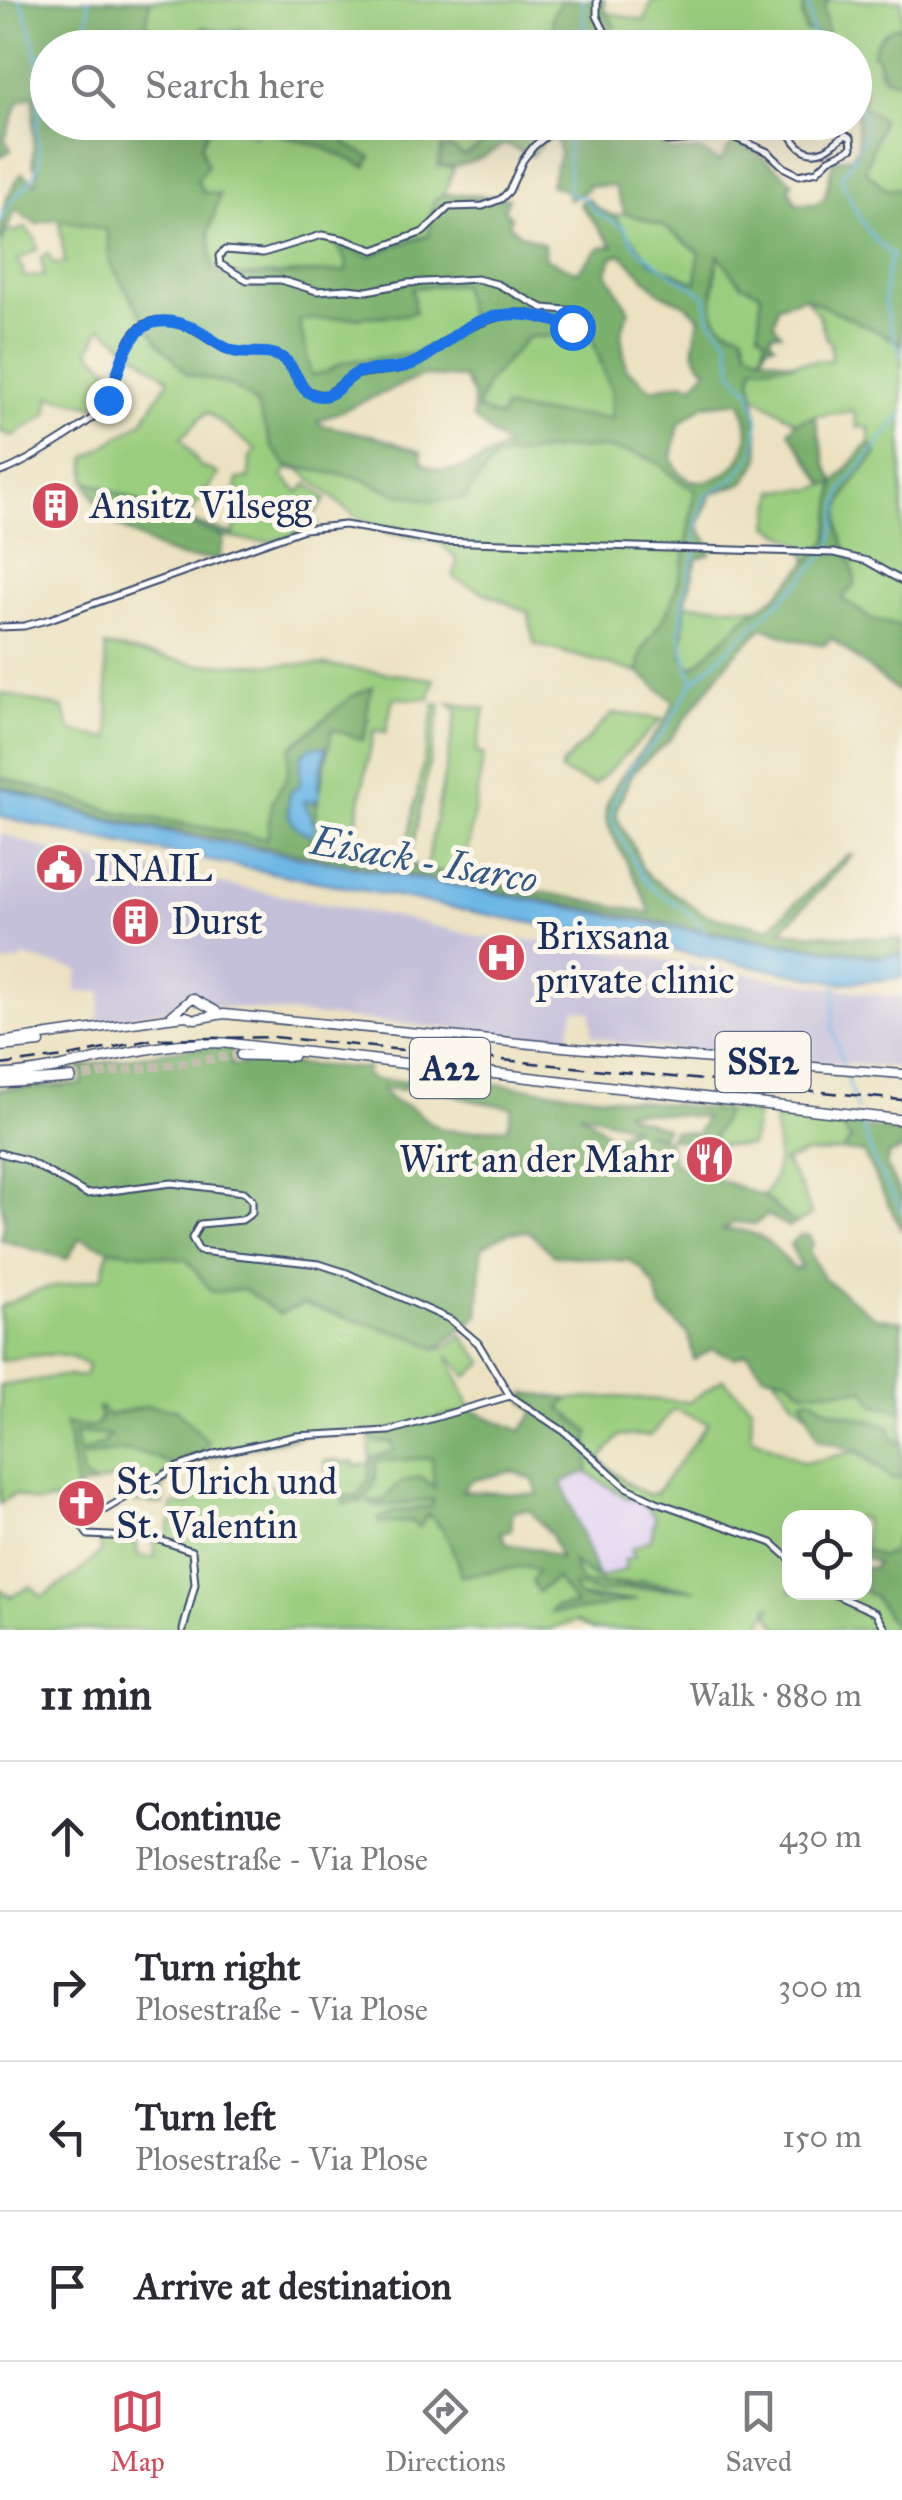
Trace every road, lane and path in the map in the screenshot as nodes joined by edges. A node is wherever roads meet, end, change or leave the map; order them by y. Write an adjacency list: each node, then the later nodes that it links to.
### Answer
1 (596, 0): 2 (street)
2 (604, 30)
3 (543, 140): 8 (street)
4 (740, 140): 7 (street)
5 (793, 140): 6 (street)
6 (839, 140)
7 (850, 140)
8 (0, 472)
9 (902, 581): 10 (street)
10 (0, 627)
11 (204, 1006): 12 (main road, SS12); 13 (main road, SS12); 14 (main road)
12 (185, 1012): 14 (main road, SS12); 15 (main road, SS12)
13 (224, 1014): 14 (main road, SS12); 17 (main road, SS12)
14 (201, 1016)
15 (0, 1044)
16 (241, 1055): 21 (highway, A22)
17 (902, 1074)
18 (0, 1075): 21 (highway, A22)
19 (71, 1078): 20 (highway)
20 (0, 1083)
21 (902, 1123)
22 (0, 1153): 23 (street)
23 (510, 1396): 24 (street); 26 (street)
24 (782, 1552)
25 (847, 1600): 27 (street)
26 (183, 1630)
27 (886, 1630)

